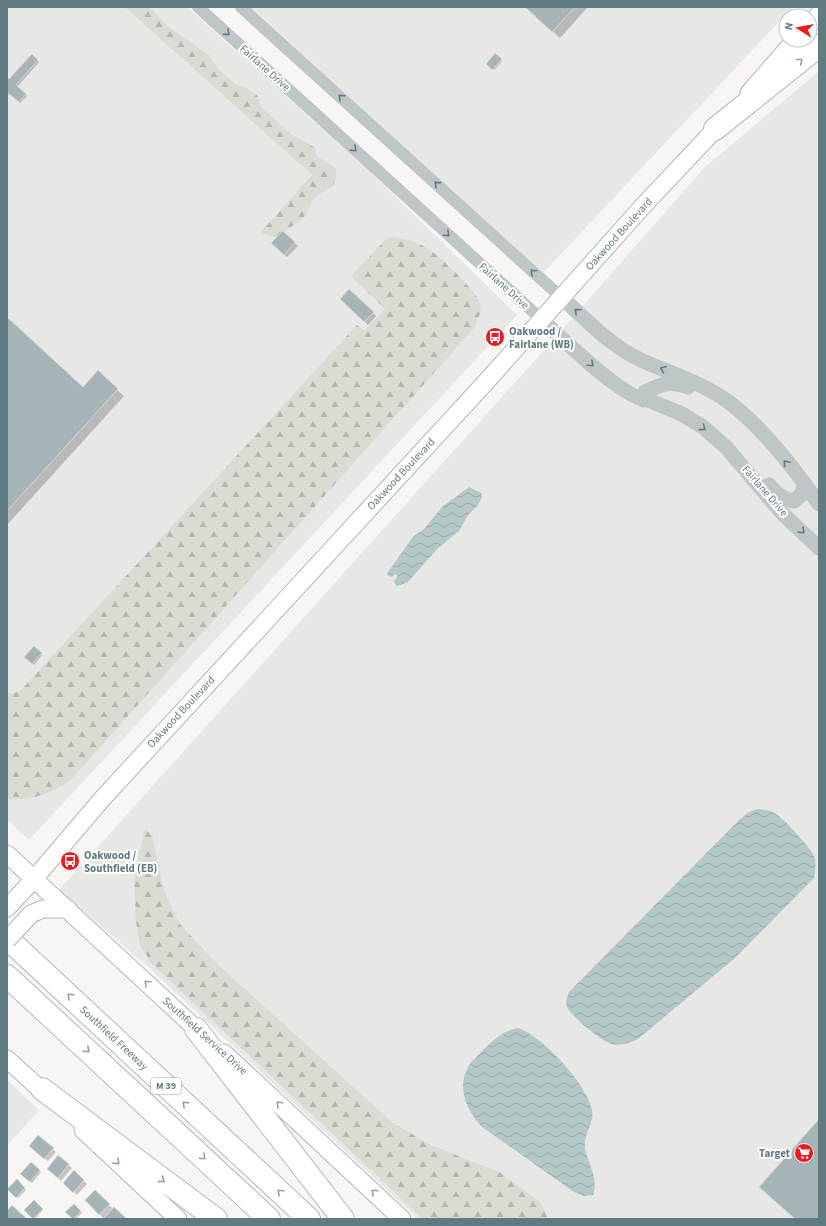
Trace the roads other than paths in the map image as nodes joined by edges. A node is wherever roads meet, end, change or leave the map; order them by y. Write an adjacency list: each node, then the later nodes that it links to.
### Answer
1 (198, 7): 7 (street, Fairlane Drive, one-way to 7)
2 (241, 7): 6 (street, one-way to 2)
3 (819, 46): 5 (highway, one-way to 3)
4 (788, 48): 5 (main road, Oakwood Boulevard)
5 (715, 129): 6 (main road, Oakwood Boulevard)
6 (562, 298): 7 (main road, Oakwood Boulevard); 9 (street, one-way to 6)
7 (541, 319): 8 (street, Fairlane Drive, one-way to 8); 15 (main road, Oakwood Boulevard)
8 (643, 400): 9 (street); 10 (street, Fairlane Drive, one-way to 10)
9 (754, 425): 11 (street, one-way to 9)
10 (726, 447): 11 (street); 13 (street, Fairlane Drive, one-way to 13)
11 (805, 484): 12 (street)
12 (819, 504)
13 (819, 548)
14 (7, 854): 15 (main road, Southfield Service Drive)
15 (34, 879): 16 (main road, Oakwood Boulevard); 17 (main road, Southfield Service Drive)
16 (10, 905)
17 (68, 909): 18 (main road, bridge); 20 (main road, Southfield Service Drive, one-way to 17)
18 (7, 939): 26 (highway, Southfield Freeway / M 39, one-way to 18)
19 (7, 976): 25 (highway, M 39, one-way to 25)
20 (196, 1029): 27 (highway); 28 (main road, Southfield Service Drive, one-way to 20)
21 (7, 1059): 22 (main road)
22 (42, 1089): 23 (main road, one-way to 23); 24 (highway, one-way to 24)
23 (178, 1219)
24 (216, 1219)
25 (269, 1219)
26 (309, 1219)
27 (343, 1219)
28 (402, 1219)

